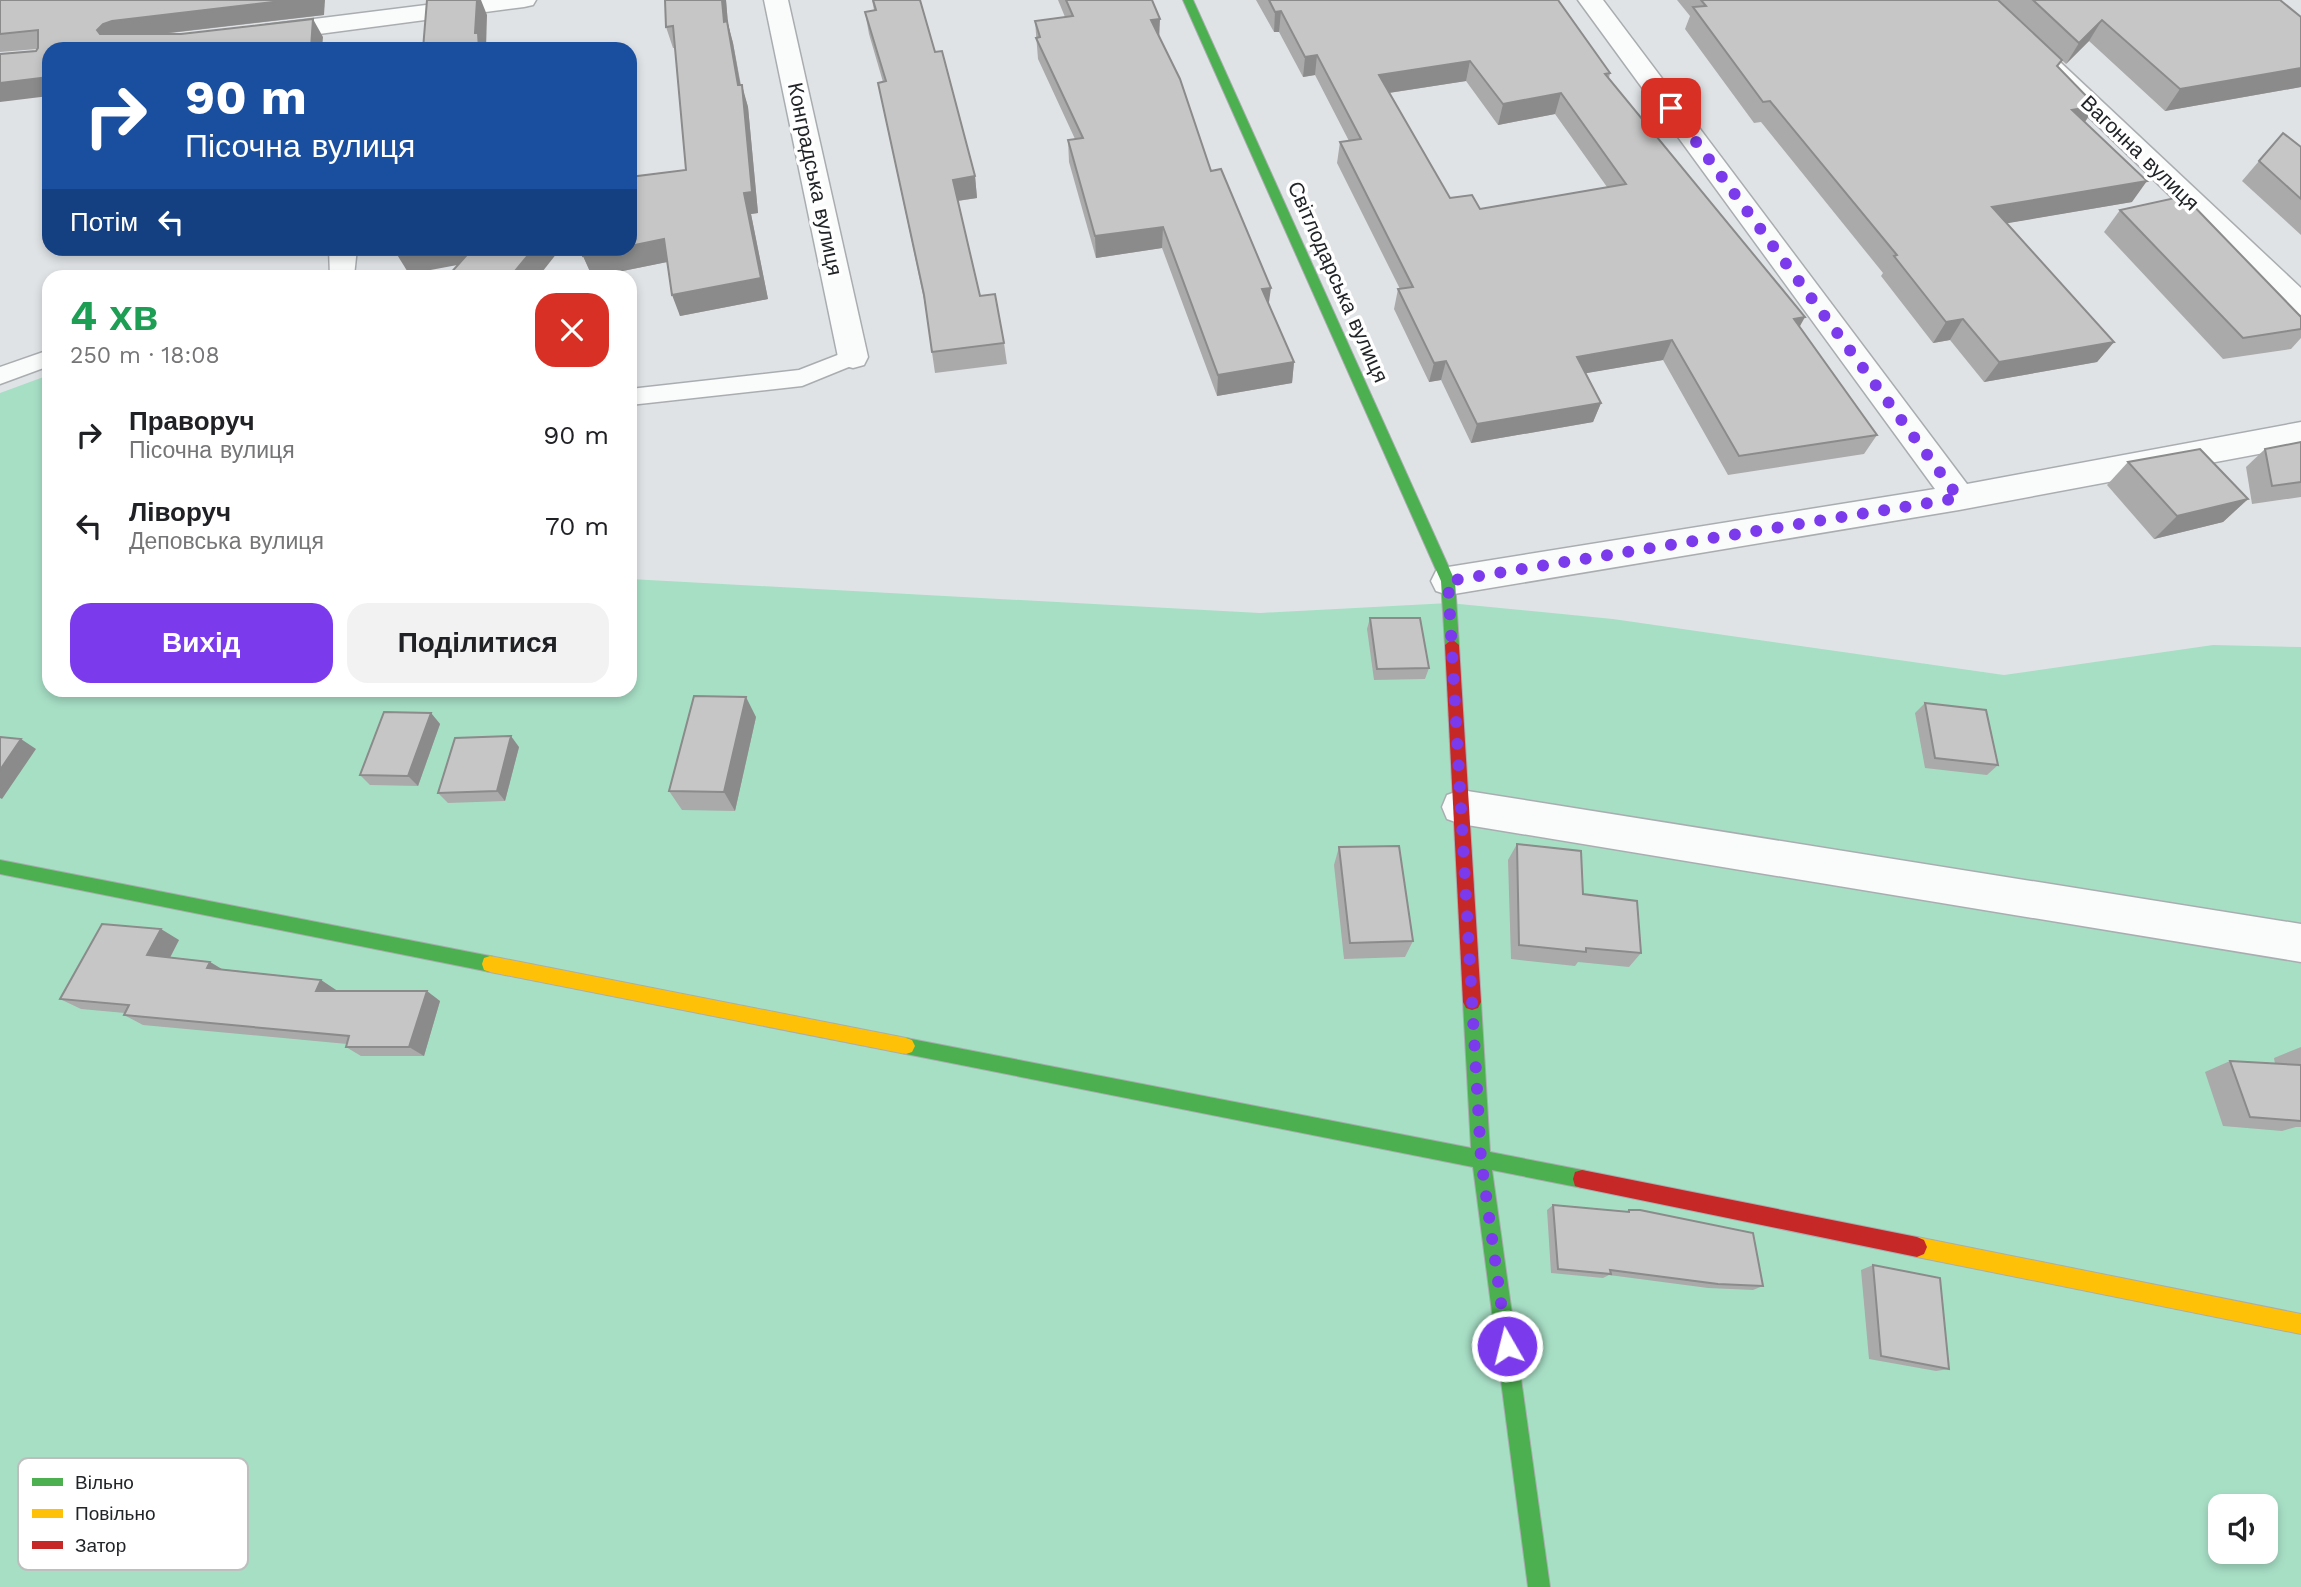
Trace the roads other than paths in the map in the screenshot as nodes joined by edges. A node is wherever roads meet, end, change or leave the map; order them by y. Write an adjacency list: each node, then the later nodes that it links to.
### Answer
1 (524, 0): 6 (street)
2 (776, 0): 10 (street, Конградська вулиця)
3 (1188, 0): 16 (street, Світлодарська вулиця)
4 (1590, 0): 15 (street)
5 (1980, 0): 9 (street, Вагонна вулиця)
6 (358, 23): 7 (street); 8 (street)
7 (248, 35)
8 (357, 42)
9 (2301, 306)
10 (853, 357): 13 (lane)
11 (42, 361): 12 (lane)
12 (0, 376)
13 (637, 396)
14 (2301, 434): 15 (street)
15 (1959, 498): 16 (street)
16 (1448, 581): 17 (street)
17 (1461, 807): 19 (street); 20 (street)
18 (0, 867): 20 (street)
19 (2301, 943)
20 (1481, 1159): 21 (street); 22 (street)
21 (2301, 1324)
22 (1539, 1587)

